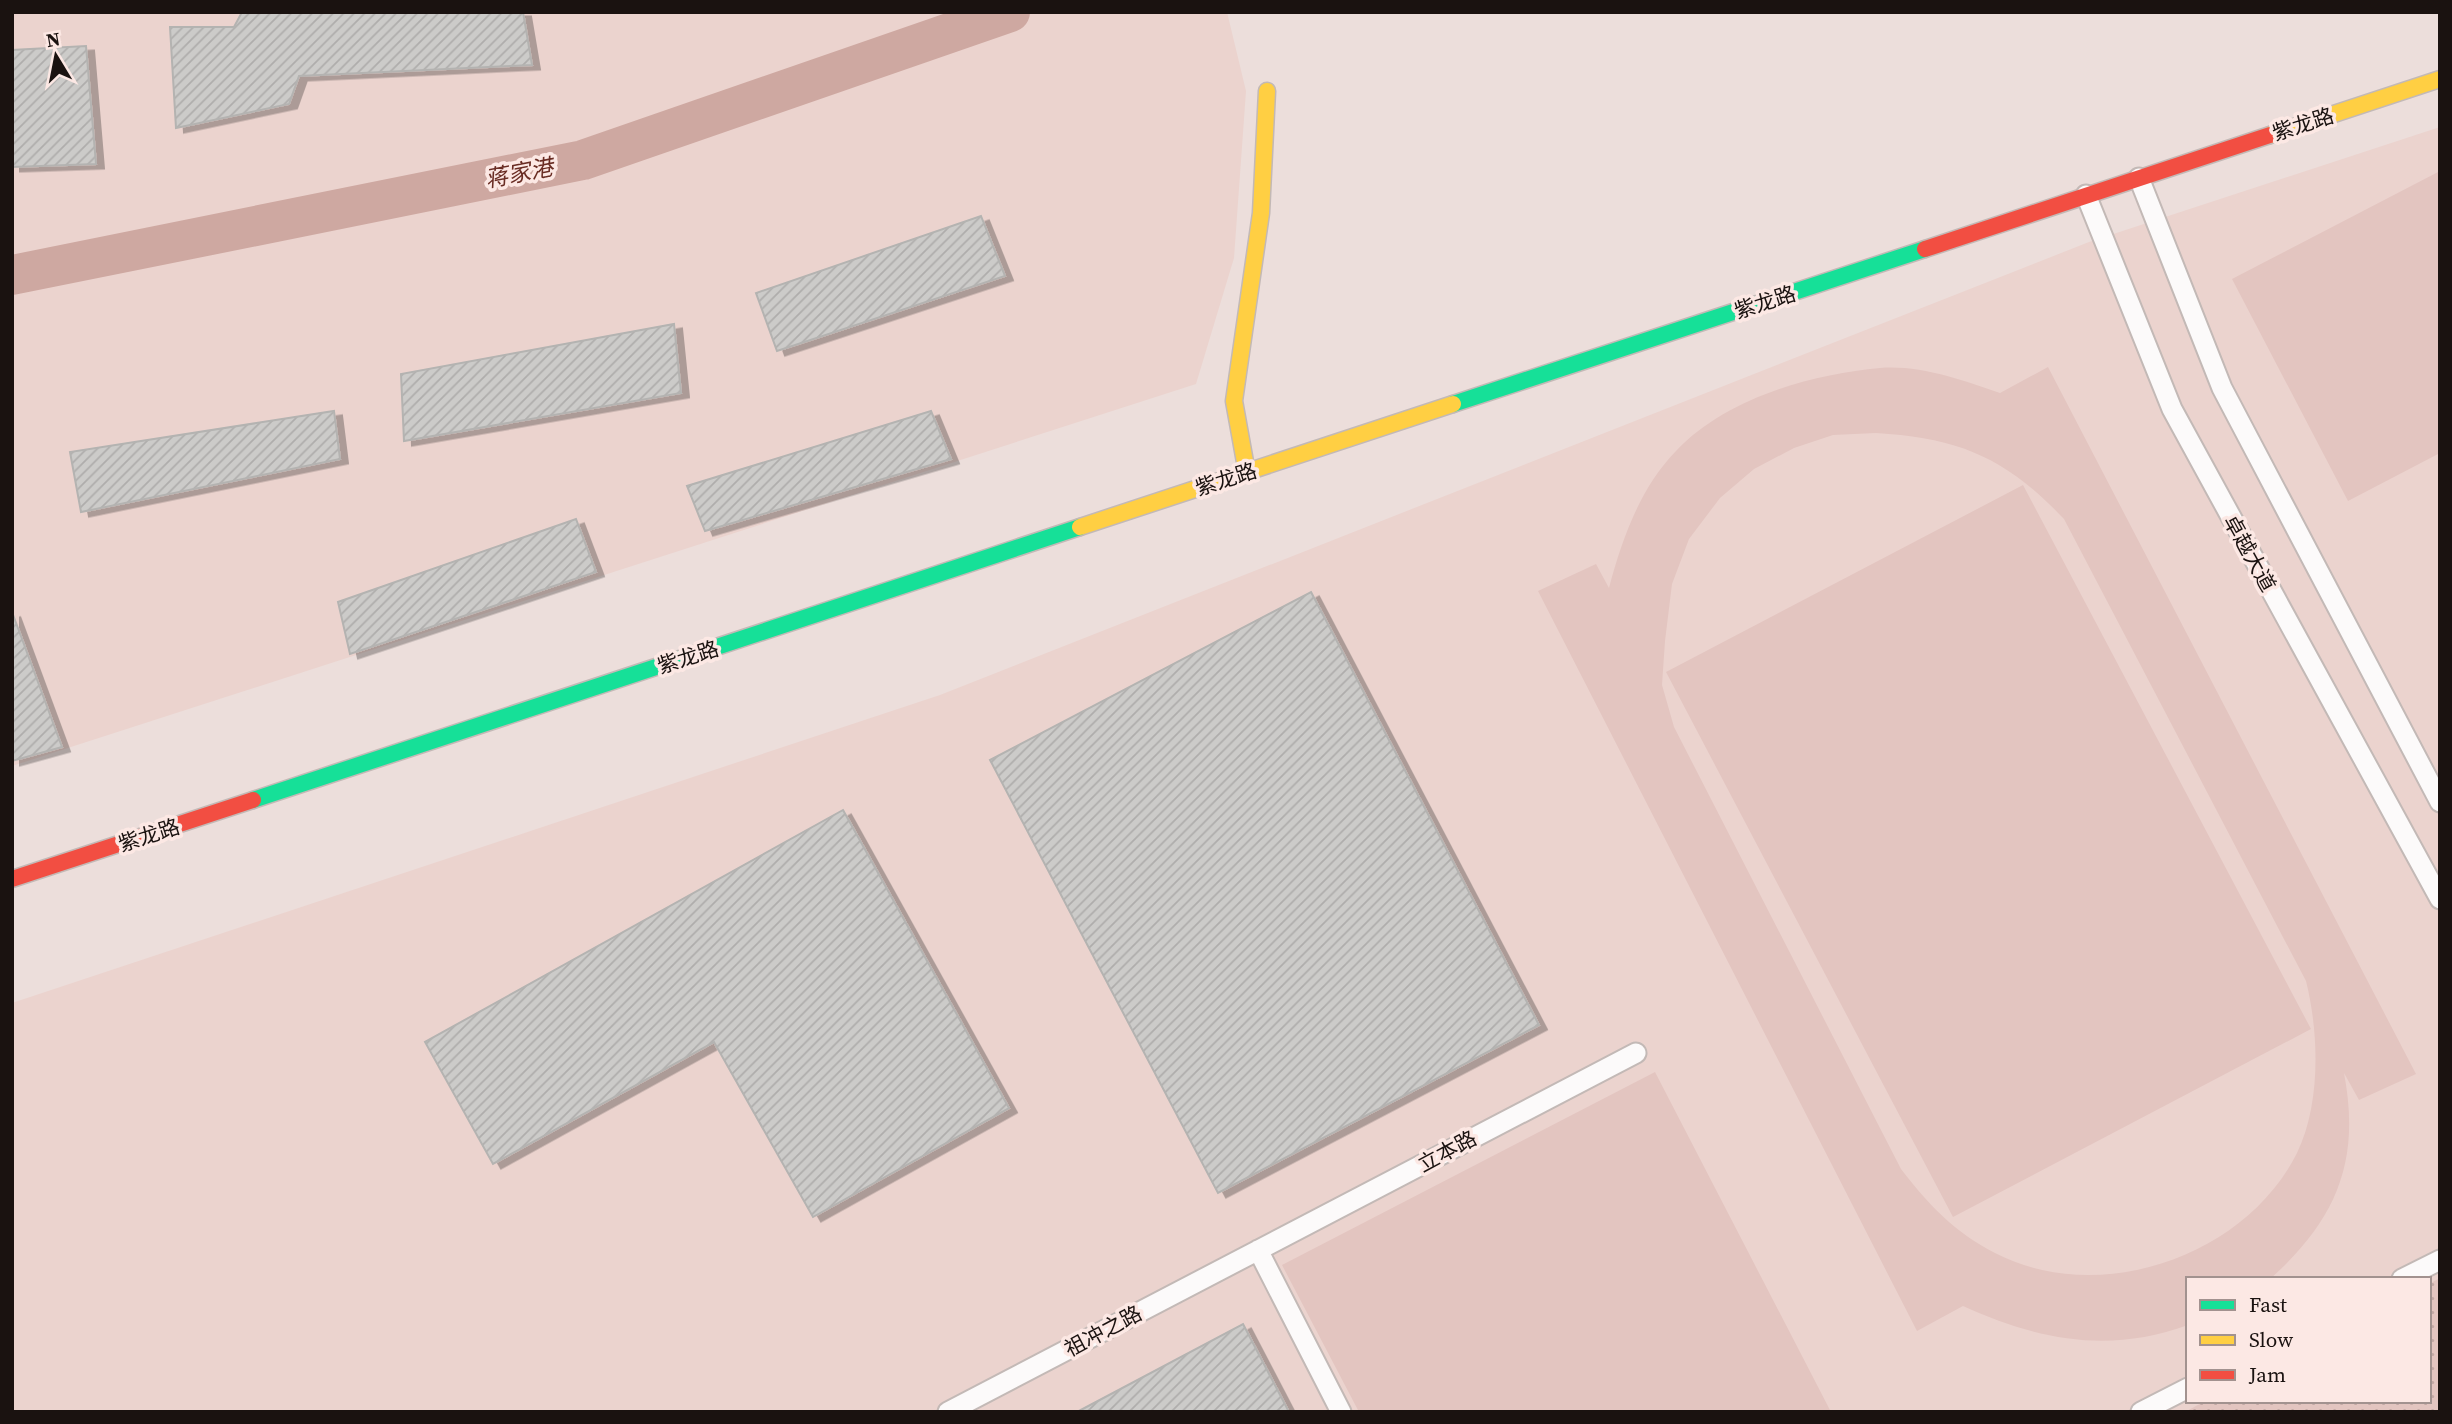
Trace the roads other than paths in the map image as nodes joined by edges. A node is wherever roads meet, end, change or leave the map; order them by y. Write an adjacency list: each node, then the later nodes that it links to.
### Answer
1 (2440, 79): 3 (street, 紫龙路)
2 (1267, 91): 5 (street)
3 (2139, 178): 4 (street, 紫龙路); 6 (lane)
4 (2086, 195): 5 (street, 紫龙路); 8 (lane, 卓越大道)
5 (1247, 473): 7 (street, 紫龙路)
6 (2440, 802)
7 (12, 879)
8 (2440, 900)
9 (1636, 1053): 10 (lane, 立本路)
10 (1258, 1250): 14 (lane, 祖冲之路); 15 (lane)
11 (2440, 1260): 12 (lane)
12 (2406, 1277)
13 (2186, 1389): 16 (lane)
14 (948, 1412)
15 (1341, 1412)
16 (2141, 1412)

